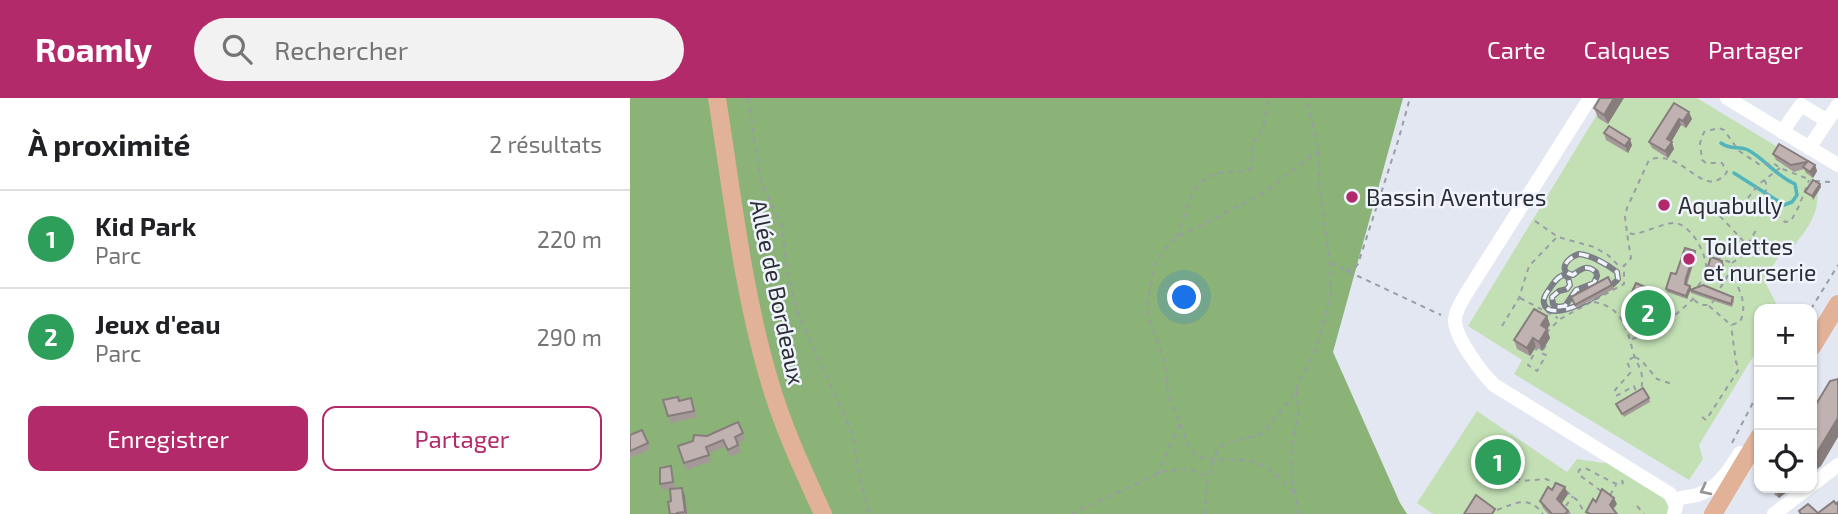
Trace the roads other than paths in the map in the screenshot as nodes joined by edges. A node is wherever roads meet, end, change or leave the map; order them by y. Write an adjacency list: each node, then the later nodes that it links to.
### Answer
1 (717, 98): 17 (main road, Allée de Bordeaux)
2 (1590, 98): 16 (street)
3 (1729, 99): 6 (street)
4 (1838, 104): 5 (street)
5 (1826, 120): 6 (street); 7 (street)
6 (1782, 132): 7 (street)
7 (1809, 148): 8 (street)
8 (1838, 165)
9 (1838, 304): 10 (main road)
10 (1817, 339)
11 (1754, 438): 16 (street, one-way to 16)
12 (1754, 443): 18 (main road)
13 (1838, 465): 14 (street)
14 (1817, 481)
15 (1801, 493): 19 (street)
16 (1674, 507)
17 (825, 514)
18 (1713, 514)
19 (1774, 514)

